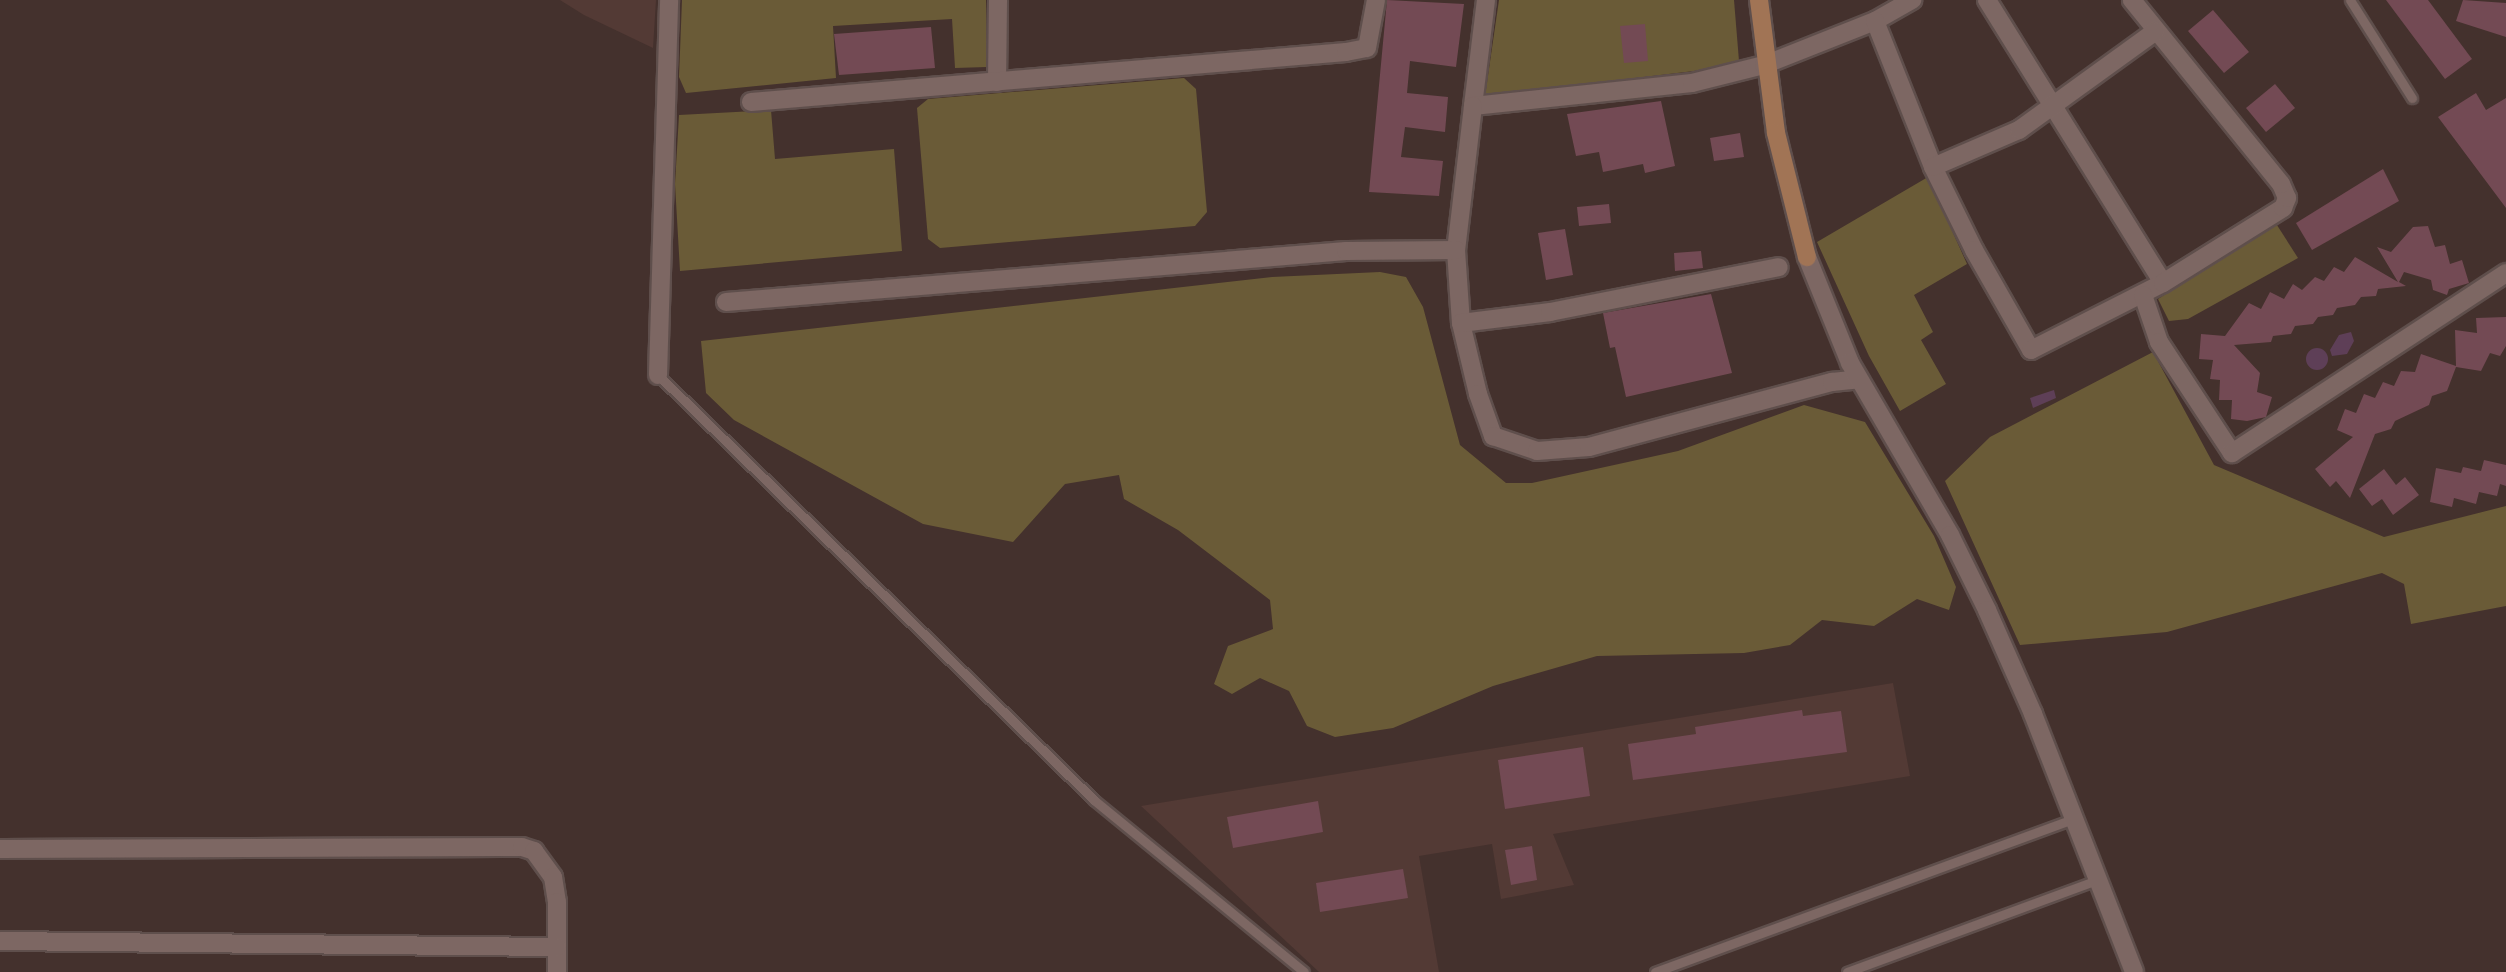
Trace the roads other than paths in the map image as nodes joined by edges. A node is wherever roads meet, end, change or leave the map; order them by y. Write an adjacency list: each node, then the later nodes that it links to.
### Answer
1 (669, 0): 26 (street)
2 (998, 0): 13 (street)
3 (1376, 0): 13 (street)
4 (1486, 0): 16 (street)
5 (1759, 0): 12 (street)
6 (1912, 0): 10 (street)
7 (1987, 0): 17 (street)
8 (2132, 0): 11 (street)
9 (2350, 0): 14 (lane)
10 (1875, 21): 12 (street); 18 (street)
11 (2156, 31): 17 (street); 22 (street)
12 (1764, 65): 16 (street); 27 (street)
13 (997, 82): 15 (street)
14 (2412, 98)
15 (751, 102)
16 (1473, 106): 19 (street)
17 (2054, 107): 18 (street); 22 (street)
18 (1933, 167): 23 (street)
19 (1455, 250): 24 (street); 25 (street)
20 (1779, 267): 25 (street)
21 (2506, 273): 23 (street)
22 (2163, 283): 23 (street)
23 (2143, 295)
24 (726, 302)
25 (1461, 323): 27 (street)
26 (658, 375): 34 (lane)
27 (1859, 380): 28 (street)
28 (2073, 819): 30 (street); 35 (lane)
29 (0, 849): 32 (street)
30 (2097, 880): 36 (lane); 37 (street)
31 (0, 941): 32 (street)
32 (557, 946): 33 (street)
33 (557, 972)
34 (1305, 972)
35 (1655, 972)
36 (1847, 972)
37 (2134, 972)

